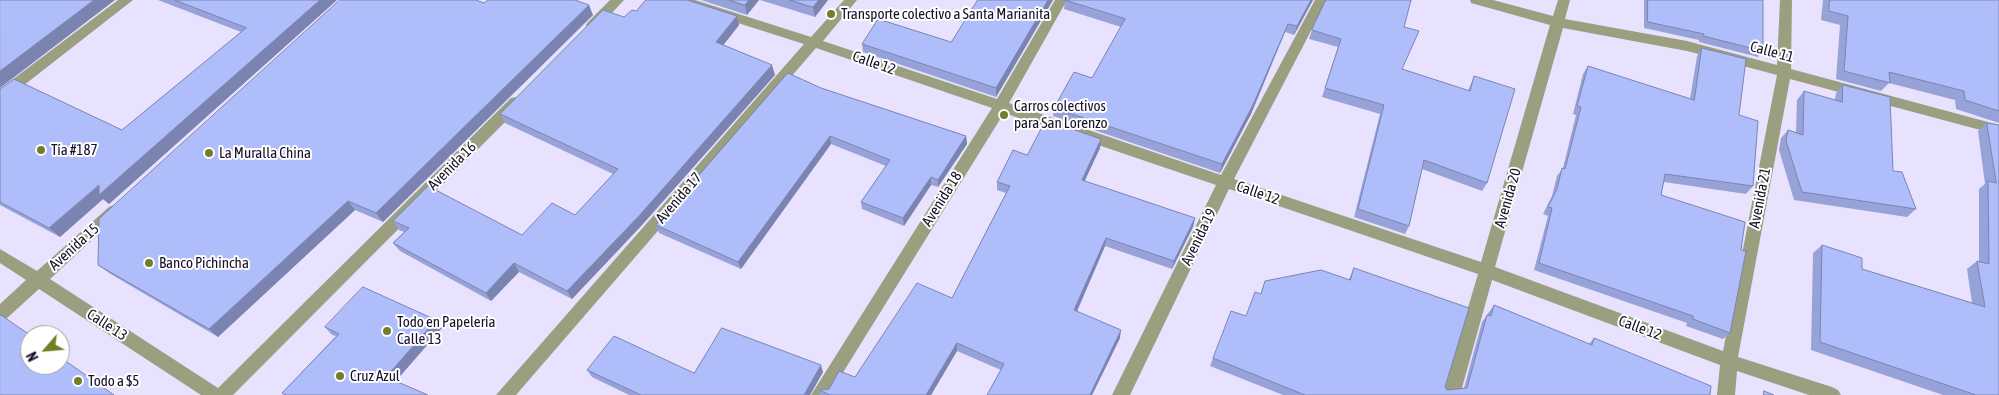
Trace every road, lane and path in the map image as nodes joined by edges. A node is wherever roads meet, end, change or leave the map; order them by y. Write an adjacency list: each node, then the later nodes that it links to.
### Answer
1 (127, 0): 15 (street)
2 (618, 0): 11 (street)
3 (680, 0): 12 (street, Calle 12)
4 (852, 0): 12 (street, Avenida 17)
5 (1061, 0): 16 (street, Avenida 18)
6 (1321, 0): 18 (street, Avenida 19)
7 (1476, 0): 10 (street, Calle 11)
8 (1564, 0): 10 (street, Avenida 20)
9 (1786, 0): 13 (street, Avenida 21)
10 (1558, 22): 13 (street, Calle 11); 21 (street, Avenida 20)
11 (583, 35)
12 (815, 43): 16 (street, Calle 12); 27 (street, Avenida 17)
13 (1784, 72): 17 (street, Calle 11); 24 (street, Avenida 21)
14 (526, 92): 26 (street, Avenida 16)
15 (0, 96)
16 (1000, 107): 18 (street, Calle 12); 28 (street, Avenida 18)
17 (1999, 130)
18 (1225, 182): 21 (street, Calle 12); 29 (street, Avenida 19)
19 (126, 200): 22 (street, Avenida 15)
20 (0, 255): 22 (street, Calle 13)
21 (1487, 271): 24 (street, Calle 12); 30 (street, Avenida 20)
22 (37, 280): 23 (street, Avenida 15); 25 (street, Calle 13)
23 (0, 314)
24 (1729, 361): 31 (street, Avenida 21); 32 (street, Calle 12)
25 (215, 395)
26 (222, 395)
27 (505, 395)
28 (820, 395)
29 (1121, 395)
30 (1451, 395)
31 (1726, 395)
32 (1832, 395)

